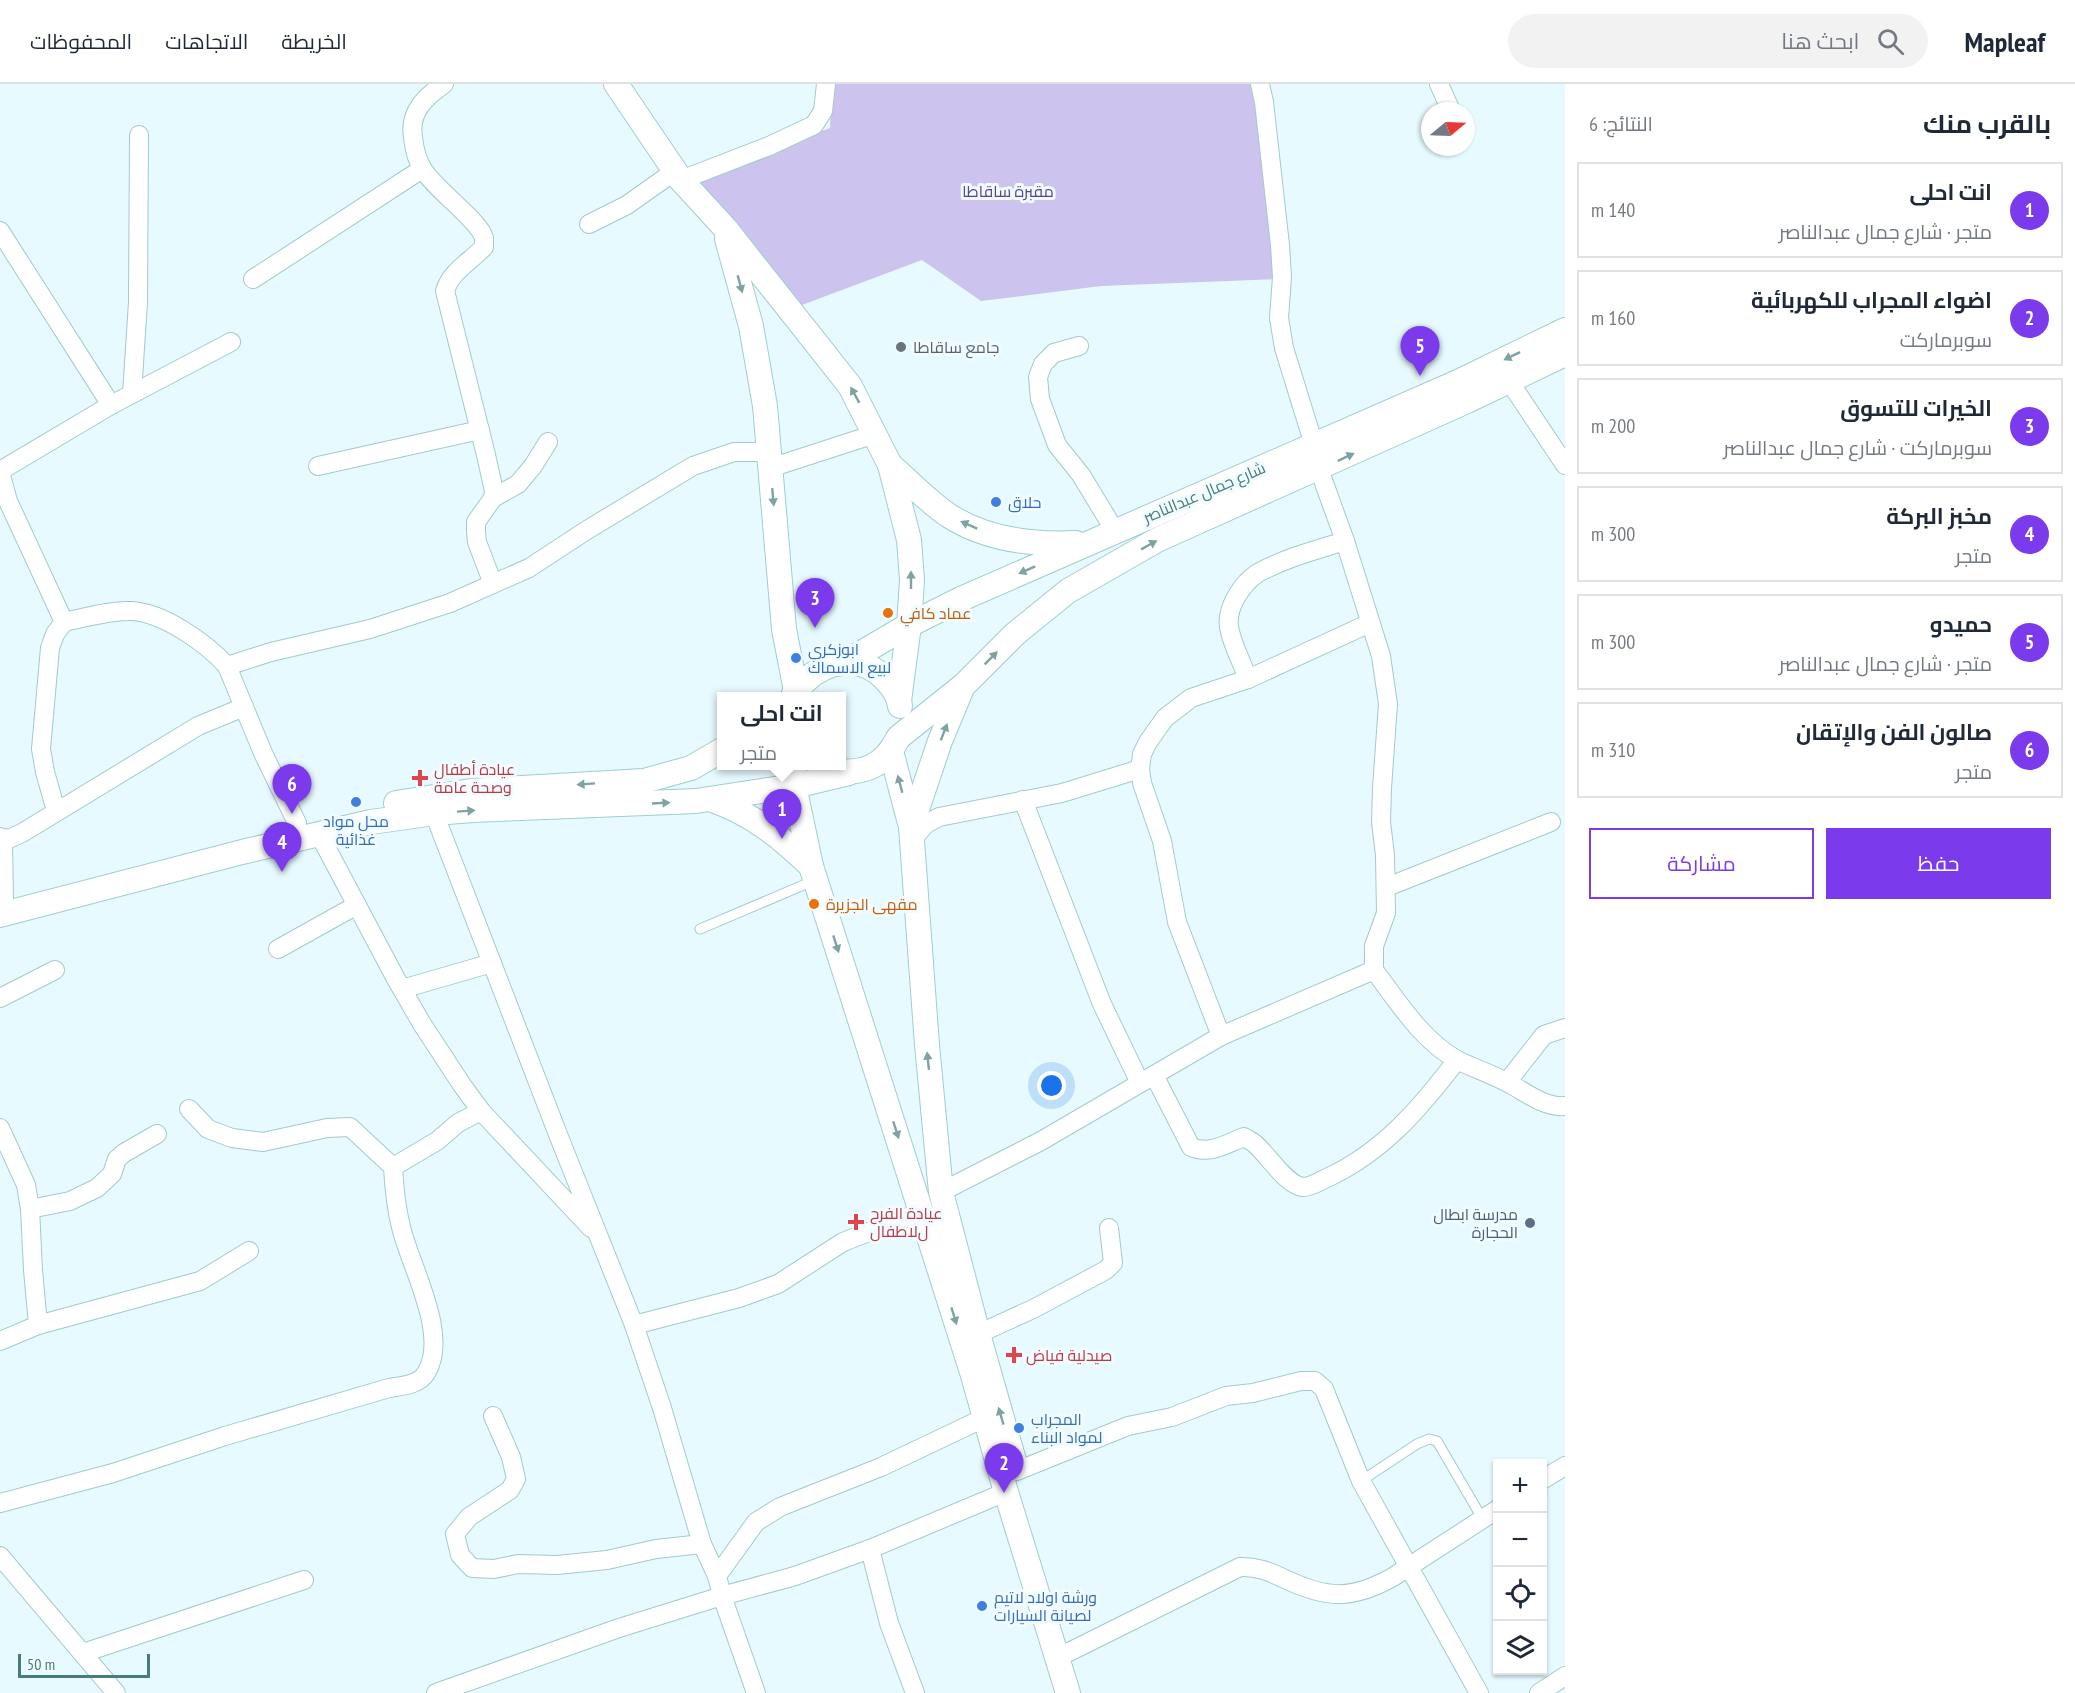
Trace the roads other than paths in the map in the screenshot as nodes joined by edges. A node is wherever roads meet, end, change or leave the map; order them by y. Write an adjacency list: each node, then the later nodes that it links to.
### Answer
1 (444, 84): 8 (street)
2 (616, 84): 9 (main road)
3 (826, 84): 9 (street)
4 (1260, 84): 24 (street)
5 (1439, 84): 6 (street)
6 (1446, 102)
7 (139, 135): 19 (street)
8 (422, 169): 13 (street); 21 (street)
9 (678, 176): 10 (street); 11 (main road)
10 (589, 224)
11 (724, 228): 22 (main road, one-way to 11); 25 (main road, one-way to 25)
12 (0, 231): 20 (street)
13 (253, 279)
14 (1565, 330): 24 (main road, شارع جمال عبدالناصر, one-way to 24)
15 (231, 342): 19 (street)
16 (1079, 346): 33 (street)
17 (1565, 354): 18 (main road, شارع جمال عبدالناصر)
18 (1509, 381): 27 (street); 29 (main road, شارع جمال عبدالناصر, one-way to 18)
19 (132, 394): 20 (street)
20 (111, 405): 30 (street)
21 (480, 430): 28 (street); 31 (street)
22 (875, 434): 25 (street); 26 (main road)
23 (548, 442): 31 (street)
24 (1314, 445): 29 (street); 33 (main road, شارع جمال عبدالناصر)
25 (770, 460): 36 (street); 44 (main road, one-way to 44)
26 (890, 465): 35 (main road, one-way to 26); 39 (main road, one-way to 26)
27 (1565, 465)
28 (318, 466)
29 (1318, 469): 34 (street); 43 (main road, شارع جمال عبدالناصر, one-way to 29)
30 (0, 472): 32 (street)
31 (493, 498): 36 (street)
32 (4, 502): 37 (street)
33 (1115, 531): 35 (main road, شارع جمال عبدالناصر)
34 (1345, 541): 38 (street); 42 (street)
35 (1088, 543): 39 (main road, شارع جمال عبدالناصر, one-way to 39)
36 (494, 584): 41 (street)
37 (63, 622): 41 (street); 56 (street)
38 (1370, 623): 42 (street); 64 (street)
39 (909, 625): 40 (main road, شارع جمال عبدالناصر); 46 (main road)
40 (846, 662): 45 (main road, شارع جمال عبدالناصر); 46 (main road)
41 (227, 666): 47 (street)
42 (1248, 679): 50 (street)
43 (964, 685): 48 (main road, شارع جمال عبدالناصر); 61 (main road, one-way to 43)
44 (794, 692)
45 (796, 692)
46 (899, 700): 48 (main road)
47 (244, 707): 56 (street); 58 (street)
48 (895, 744): 52 (main road, شارع جمال عبدالناصر); 61 (main road, one-way to 48)
49 (717, 753): 58 (main road, one-way to 58)
50 (1140, 769): 55 (street); 75 (street)
51 (832, 770): 52 (main road)
52 (849, 773): 53 (main road, شارع جمال عبدالناصر)
53 (794, 776): 54 (main road, شارع جمال عبدالناصر); 63 (main road)
54 (710, 799): 57 (main road, شارع جمال عبدالناصر, one-way to 54); 63 (main road)
55 (1023, 800): 61 (street); 77 (street)
56 (56, 812): 62 (street)
57 (435, 813): 60 (main road, شارع جمال عبدالناصر); 69 (street)
58 (297, 822): 66 (main road)
59 (1551, 822): 64 (street)
60 (319, 834): 65 (street); 66 (main road, شارع جمال عبدالناصر)
61 (911, 834): 85 (main road, one-way to 61)
62 (1, 838): 66 (street)
63 (813, 873): 67 (lane); 87 (main road, one-way to 87)
64 (1387, 887): 71 (street)
65 (357, 905): 68 (street); 72 (street)
66 (2, 907)
67 (700, 929)
68 (278, 949)
69 (492, 963): 72 (street); 89 (street)
70 (55, 970): 73 (street)
71 (1374, 970): 75 (street); 76 (street)
72 (402, 989): 81 (street)
73 (0, 998)
74 (1565, 1028): 78 (street)
75 (1221, 1036): 77 (street)
76 (1457, 1060): 77 (street); 78 (street)
77 (1147, 1079): 85 (street)
78 (1507, 1082): 79 (street)
79 (1565, 1106)
80 (189, 1109): 84 (street)
81 (481, 1111): 84 (street); 89 (street)
82 (0, 1128): 86 (street)
83 (157, 1134): 86 (street)
84 (393, 1167): 101 (street)
85 (941, 1192): 93 (main road)
86 (30, 1209): 91 (street)
87 (921, 1212): 92 (street); 96 (main road, one-way to 96)
88 (1109, 1228): 93 (street)
89 (599, 1237): 92 (street)
90 (249, 1251): 91 (street)
91 (38, 1325): 94 (street)
92 (634, 1325): 103 (street)
93 (978, 1334): 99 (main road, one-way to 93)
94 (0, 1341)
95 (493, 1416): 103 (street)
96 (984, 1418): 99 (main road); 107 (street)
97 (1565, 1466): 98 (street)
98 (1547, 1477)
99 (1011, 1481): 100 (street); 104 (street); 110 (main road); 117 (main road)
100 (1361, 1481): 102 (lane); 106 (street)
101 (0, 1503)
102 (1490, 1513): 106 (street)
103 (702, 1545): 107 (street)
104 (870, 1549): 109 (street); 116 (street)
105 (0, 1556): 111 (street)
106 (1409, 1566): 110 (street); 119 (street)
107 (717, 1576): 109 (street)
108 (304, 1580): 111 (street)
109 (722, 1596): 114 (street); 115 (street)
110 (1070, 1652): 118 (main road)
111 (82, 1653): 113 (street)
112 (1565, 1676): 120 (street)
113 (116, 1693)
114 (436, 1693)
115 (756, 1693)
116 (915, 1693)
117 (1068, 1693)
118 (1084, 1693)
119 (1479, 1693)
120 (1539, 1693)

